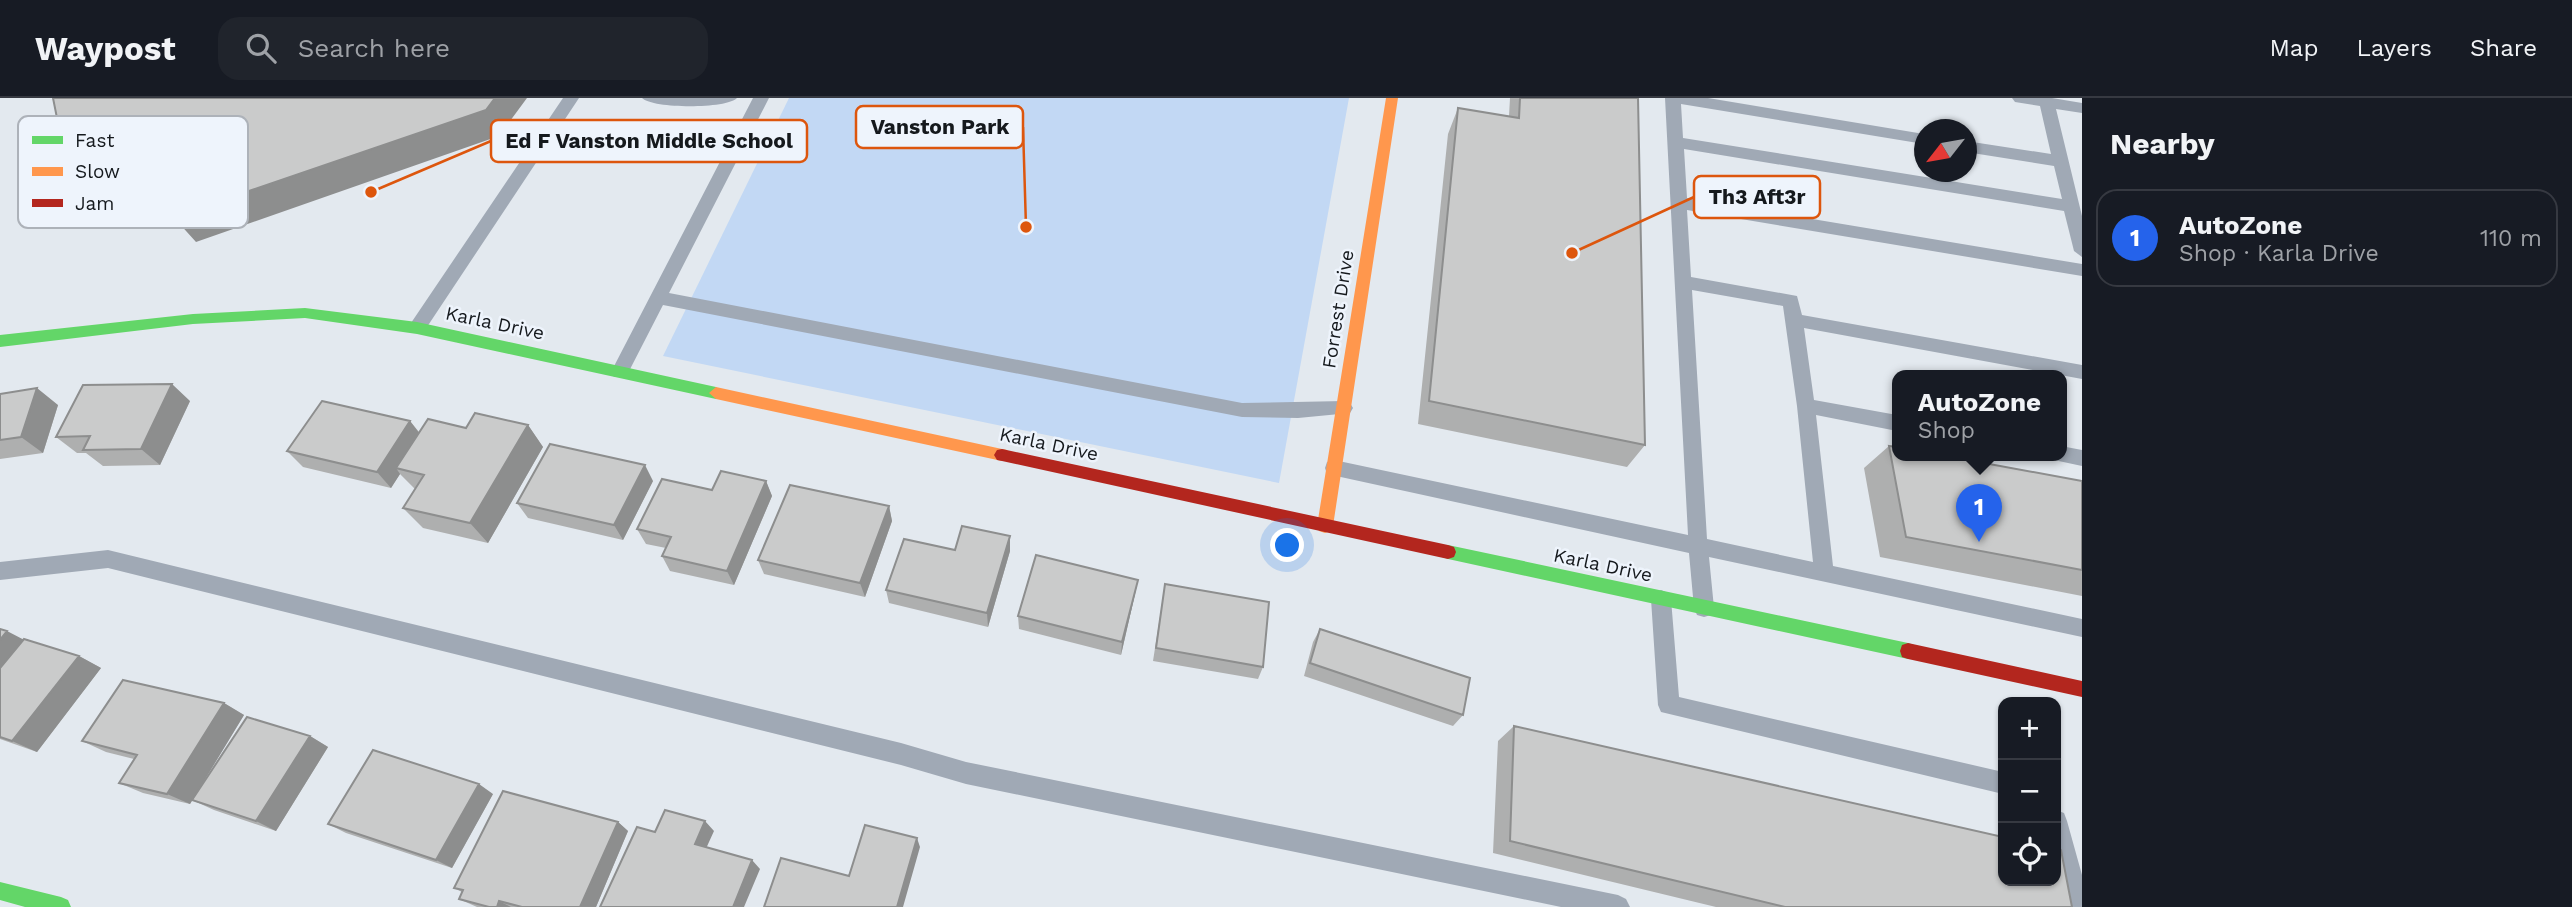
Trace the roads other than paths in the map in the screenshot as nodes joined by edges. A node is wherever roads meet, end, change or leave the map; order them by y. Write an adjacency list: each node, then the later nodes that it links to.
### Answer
1 (571, 98): 21 (lane)
2 (650, 98): 3 (lane)
3 (729, 98)
4 (761, 98): 19 (lane)
5 (1392, 98): 26 (street, Forrest Drive)
6 (1675, 98): 10 (lane); 11 (lane)
7 (2020, 98): 8 (lane)
8 (2047, 102): 9 (lane); 13 (lane)
9 (2073, 104)
10 (1914, 137)
11 (1676, 142): 14 (lane); 15 (lane)
12 (1977, 148): 13 (lane)
13 (2060, 161): 15 (lane)
14 (1679, 203): 17 (lane); 18 (lane)
15 (2071, 206): 16 (lane)
16 (2082, 251)
17 (2082, 270)
18 (1684, 282): 20 (lane); 30 (lane)
19 (659, 297): 23 (lane); 26 (lane)
20 (1793, 310): 24 (lane); 25 (lane)
21 (417, 328): 22 (street, Karla Drive); 23 (street, Karla Drive)
22 (0, 341)
23 (620, 372): 29 (street, Karla Drive)
24 (2082, 372)
25 (1806, 406): 27 (lane); 32 (lane)
26 (1344, 408): 28 (street, Forrest Drive)
27 (1892, 422)
28 (1334, 468): 29 (street, Forrest Drive); 30 (lane)
29 (1325, 526): 33 (street, Karla Drive)
30 (1698, 546): 32 (lane); 34 (lane)
31 (0, 571): 43 (lane)
32 (1824, 573): 35 (lane)
33 (1661, 599): 34 (street, Karla Drive); 39 (lane)
34 (1704, 608): 36 (street, Karla Drive)
35 (2082, 628)
36 (2017, 676): 37 (street, Karla Drive); 38 (lane)
37 (2082, 689)
38 (2023, 697)
39 (1998, 782)
40 (2057, 823): 44 (lane)
41 (0, 891): 42 (street)
42 (61, 907)
43 (1618, 907)
44 (2078, 907)

